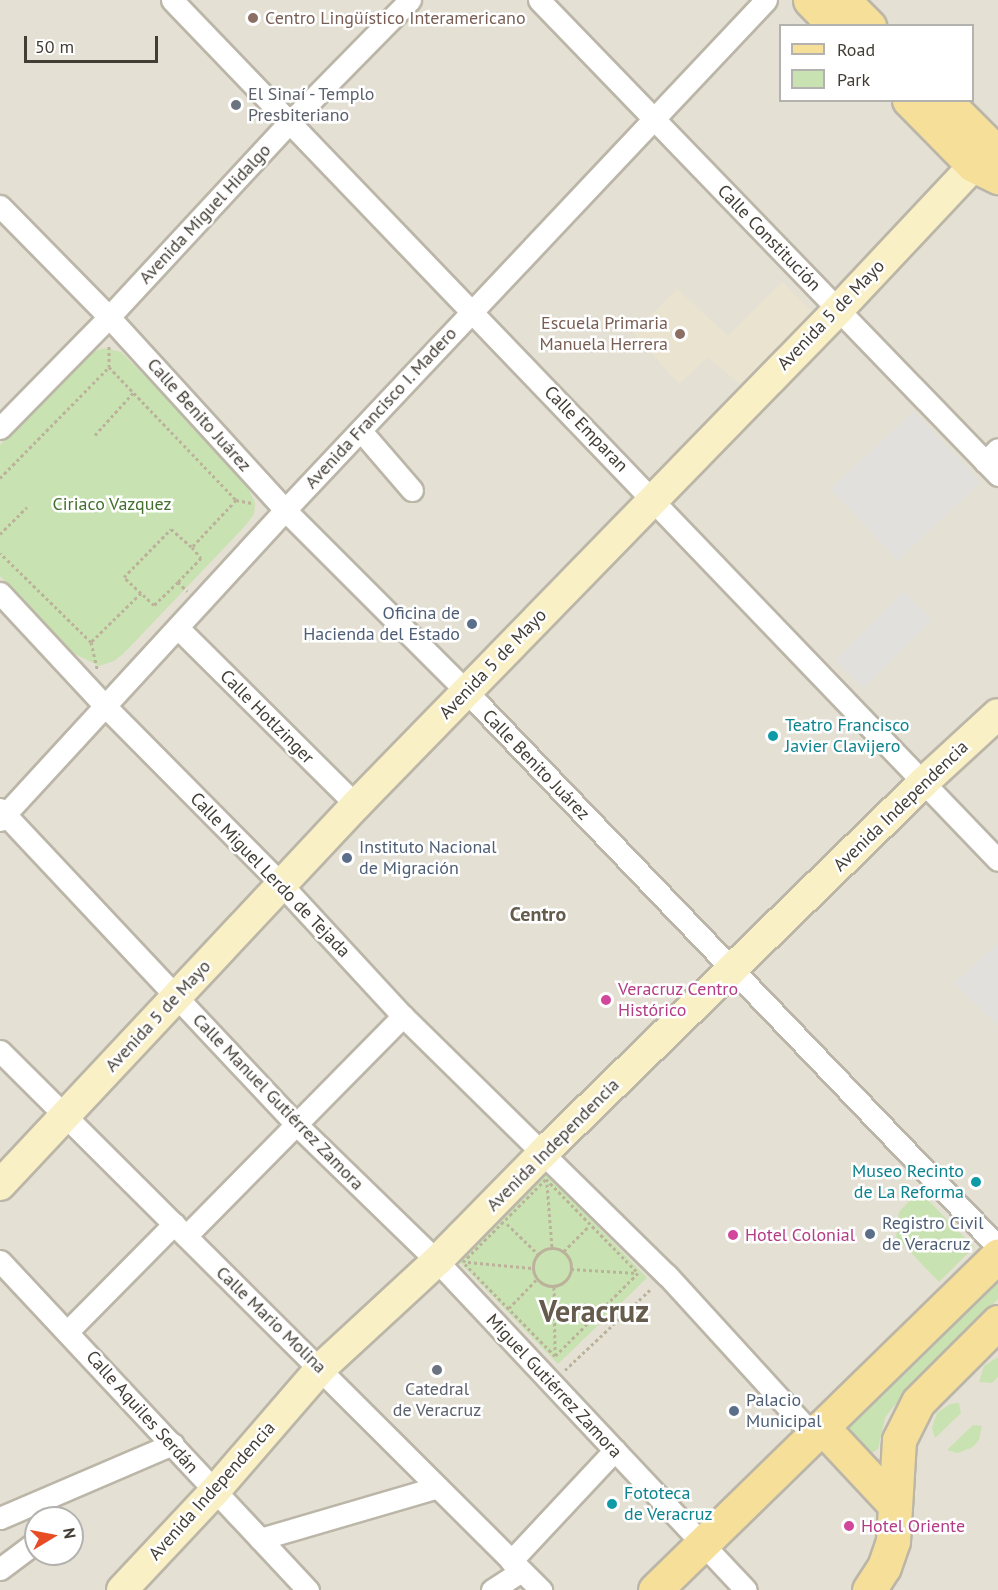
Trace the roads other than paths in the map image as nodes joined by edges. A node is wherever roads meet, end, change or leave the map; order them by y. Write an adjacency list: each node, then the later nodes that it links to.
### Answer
1 (172, 0): 12 (street, Calle Emparan)
2 (410, 0): 12 (street, Avenida Miguel Hidalgo)
3 (539, 0): 11 (street, Calle Constitución)
4 (766, 0): 11 (street, Avenida Francisco I. Madero)
5 (810, 0): 7 (main road)
6 (843, 0): 8 (main road)
7 (833, 24)
8 (867, 24)
9 (912, 102): 13 (main road)
10 (945, 102): 13 (main road)
11 (654, 118): 15 (street, Calle Constitución); 16 (street, Avenida Francisco I. Madero)
12 (288, 124): 16 (street, Calle Emparan); 17 (street, Avenida Miguel Hidalgo)
13 (990, 164): 15 (street, Avenida 5 de Mayo)
14 (0, 206): 17 (street, Calle Benito Juárez)
15 (838, 309): 20 (street, Calle Constitución); 22 (street, Avenida 5 de Mayo)
16 (473, 311): 19 (street, Avenida Francisco I. Madero); 22 (street, Calle Emparan)
17 (109, 317): 18 (street, Avenida Miguel Hidalgo); 23 (street, Calle Benito Juárez)
18 (0, 428)
19 (361, 431): 21 (street); 23 (street, Avenida Francisco I. Madero)
20 (994, 462)
21 (412, 490)
22 (653, 500): 26 (street, Avenida 5 de Mayo); 29 (street, Calle Emparan)
23 (285, 510): 25 (street, Avenida Francisco I. Madero); 26 (street, Calle Benito Juárez)
24 (0, 593): 27 (street, Calle Miguel Lerdo de Tejada)
25 (178, 628): 27 (street, Avenida Francisco I. Madero); 30 (street, Calle Hotlzinger)
26 (466, 691): 30 (street, Avenida 5 de Mayo); 34 (street, Calle Benito Juárez)
27 (106, 707): 31 (street, Avenida Francisco I. Madero); 33 (street, Calle Miguel Lerdo de Tejada)
28 (998, 714): 29 (street, Avenida Independencia)
29 (924, 783): 32 (street, Calle Emparan); 34 (street, Avenida Independencia)
30 (356, 805): 33 (street, Avenida 5 de Mayo)
31 (2, 814): 35 (street, Calle Manuel Gutiérrez Zamora)
32 (998, 860)
33 (281, 884): 35 (street, Avenida 5 de Mayo); 36 (street, Calle Miguel Lerdo de Tejada)
34 (732, 970): 40 (street, Avenida Independencia); 43 (street, Calle Benito Juárez)
35 (177, 997): 38 (street, Avenida 5 de Mayo); 39 (street, Calle Manuel Gutiérrez Zamora)
36 (403, 1016): 39 (street); 40 (street, Calle Miguel Lerdo de Tejada)
37 (0, 1051): 38 (street, Calle Mario Molina)
38 (65, 1116): 41 (street, Avenida 5 de Mayo); 42 (street, Calle Mario Molina)
39 (297, 1125): 42 (street); 46 (street, Calle Manuel Gutiérrez Zamora)
40 (545, 1166): 46 (street, Avenida Independencia); 50 (street, Calle Miguel Lerdo de Tejada)
41 (0, 1185)
42 (180, 1230): 48 (street); 49 (street, Calle Mario Molina)
43 (998, 1246)
44 (998, 1256): 50 (main road)
45 (0, 1261): 48 (street, Calle Aquiles Serdán)
46 (450, 1261): 49 (street, Avenida Independencia); 52 (street, Miguel Gutiérrez Zamora)
47 (998, 1322): 55 (main road)
48 (68, 1331): 51 (street, Calle Aquiles Serdán)
49 (321, 1368): 53 (street, Calle Mario Molina); 54 (street, Avenida Independencia)
50 (817, 1431): 55 (main road); 58 (main road)
51 (173, 1444): 54 (street, Calle Aquiles Serdán); 56 (street)
52 (615, 1450): 58 (street, Miguel Gutiérrez Zamora); 60 (street)
53 (438, 1487): 57 (street); 60 (street, Calle Mario Molina)
54 (214, 1492): 57 (street, Calle Aquiles Serdán); 62 (street, Avenida Independencia)
55 (894, 1504): 68 (main road)
56 (0, 1518)
57 (260, 1539): 63 (street, Calle Aquiles Serdán)
58 (701, 1543): 66 (main road); 67 (street, Miguel Gutiérrez Zamora)
59 (24, 1551): 61 (street)
60 (516, 1566): 64 (street); 65 (street, Calle Mario Molina)
61 (0, 1569)
62 (122, 1590)
63 (308, 1590)
64 (492, 1590)
65 (541, 1590)
66 (655, 1590)
67 (746, 1590)
68 (869, 1590)

